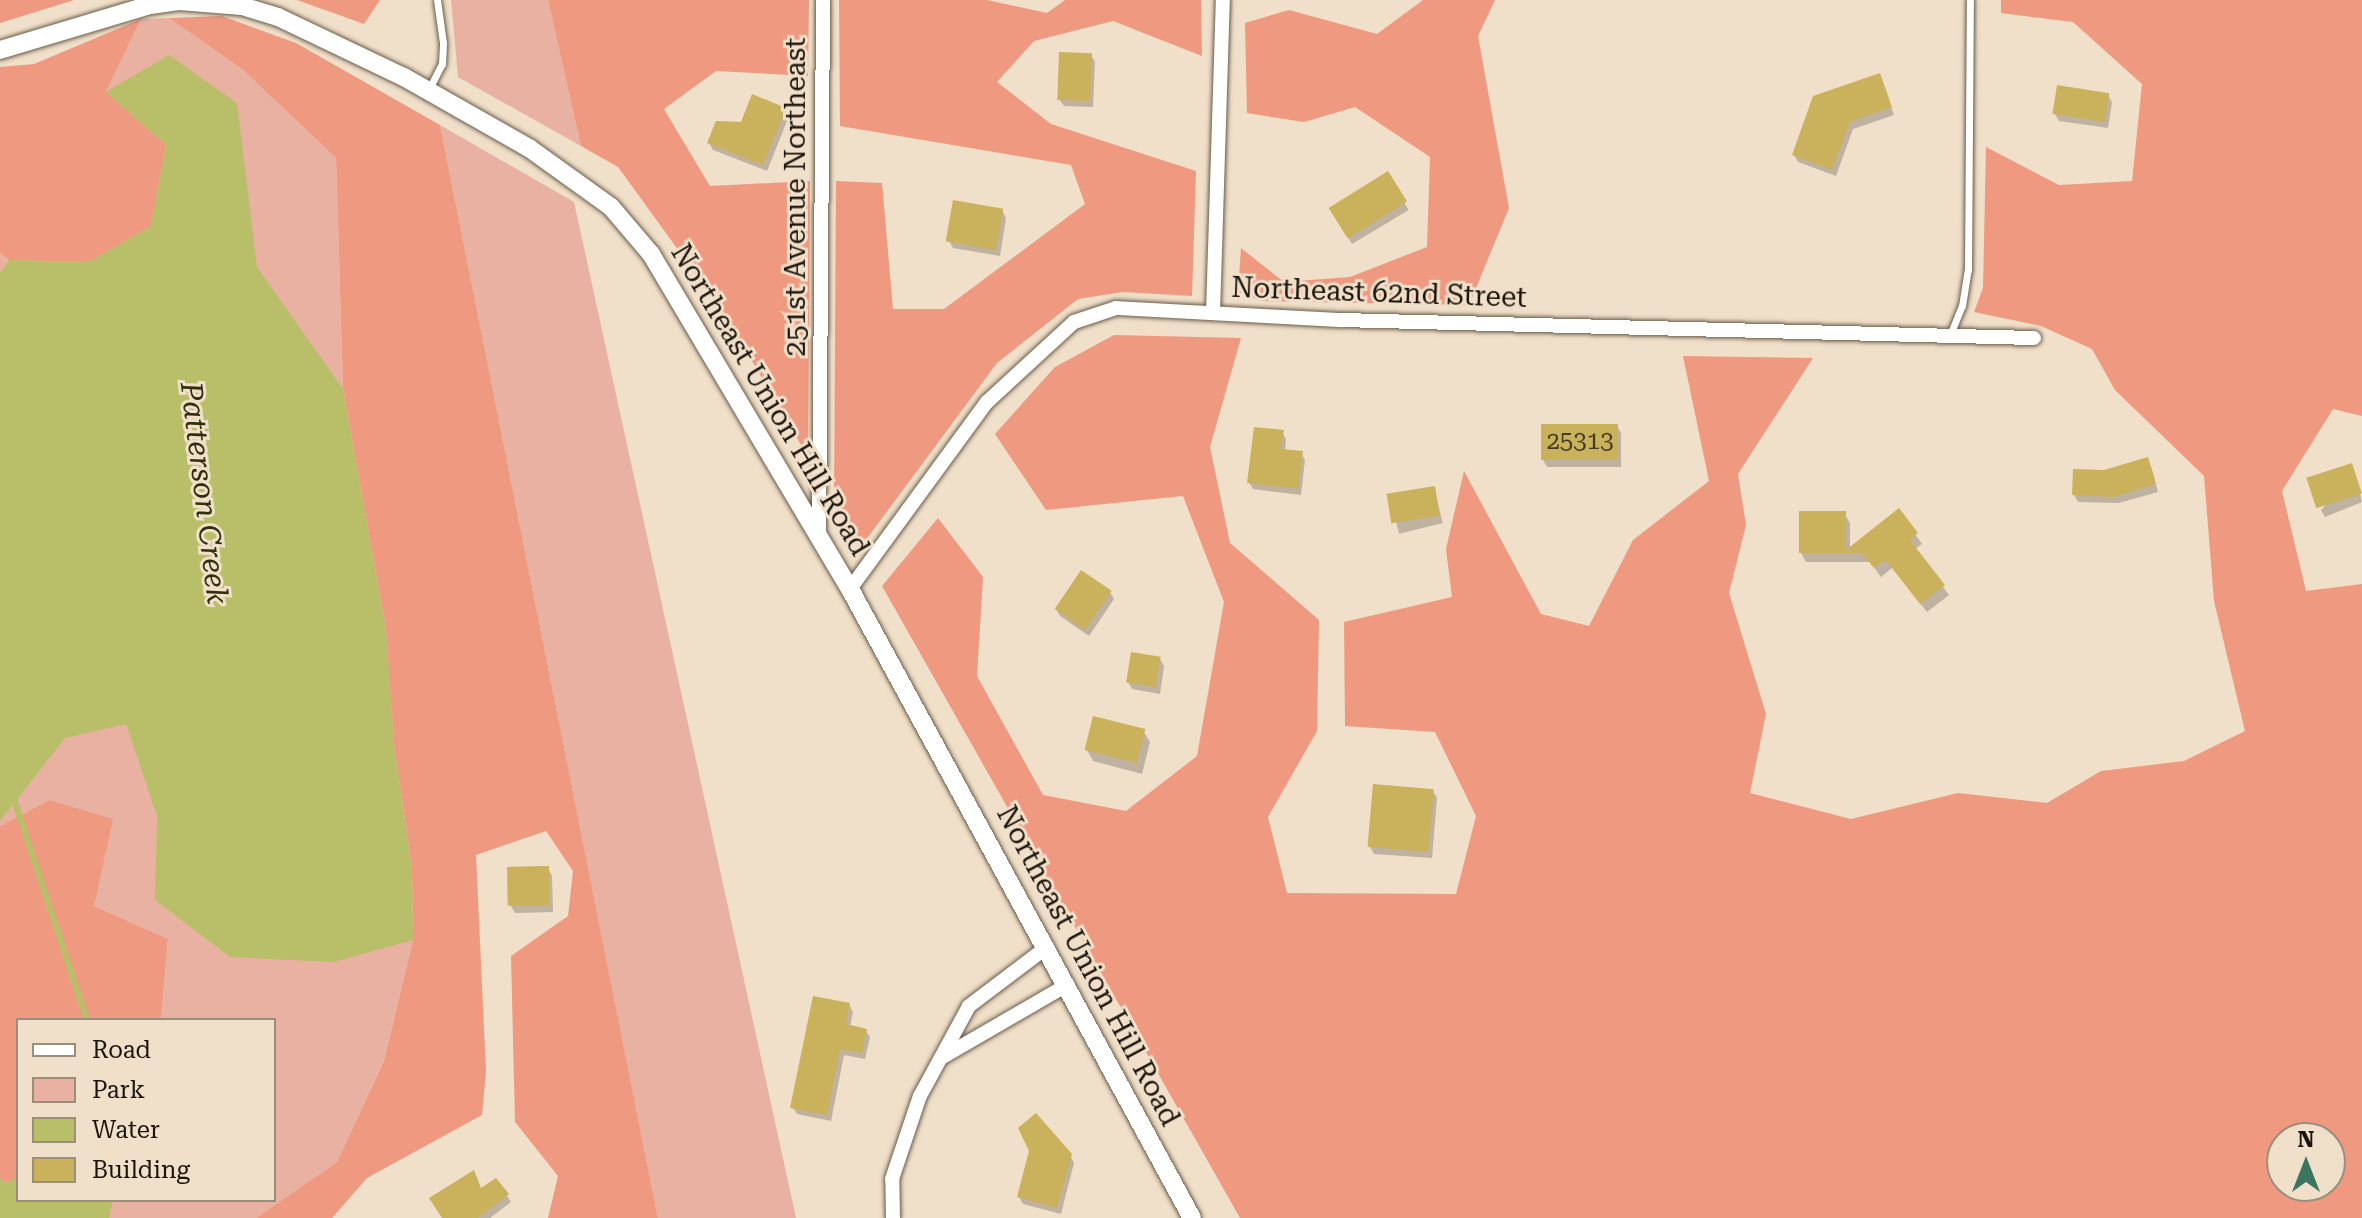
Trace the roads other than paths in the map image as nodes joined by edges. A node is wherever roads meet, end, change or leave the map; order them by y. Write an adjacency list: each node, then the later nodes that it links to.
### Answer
1 (437, 0): 6 (lane)
2 (823, 0): 10 (street, 251st Avenue Northeast)
3 (1223, 0): 7 (street)
4 (1970, 0): 8 (lane)
5 (0, 50): 6 (street, Northeast Union Hill Road)
6 (428, 91): 10 (street, Northeast Union Hill Road)
7 (1213, 313): 8 (street, Northeast 62nd Street); 11 (street, Northeast 62nd Street)
8 (1949, 336): 9 (street, Northeast 62nd Street)
9 (2034, 338)
10 (819, 538): 11 (street, Northeast Union Hill Road)
11 (850, 589): 12 (street, Northeast Union Hill Road)
12 (1047, 947): 13 (street, Northeast Union Hill Road); 14 (street)
13 (1067, 985): 14 (street); 16 (street, Northeast Union Hill Road)
14 (941, 1058): 15 (street)
15 (893, 1218)
16 (1192, 1218)

